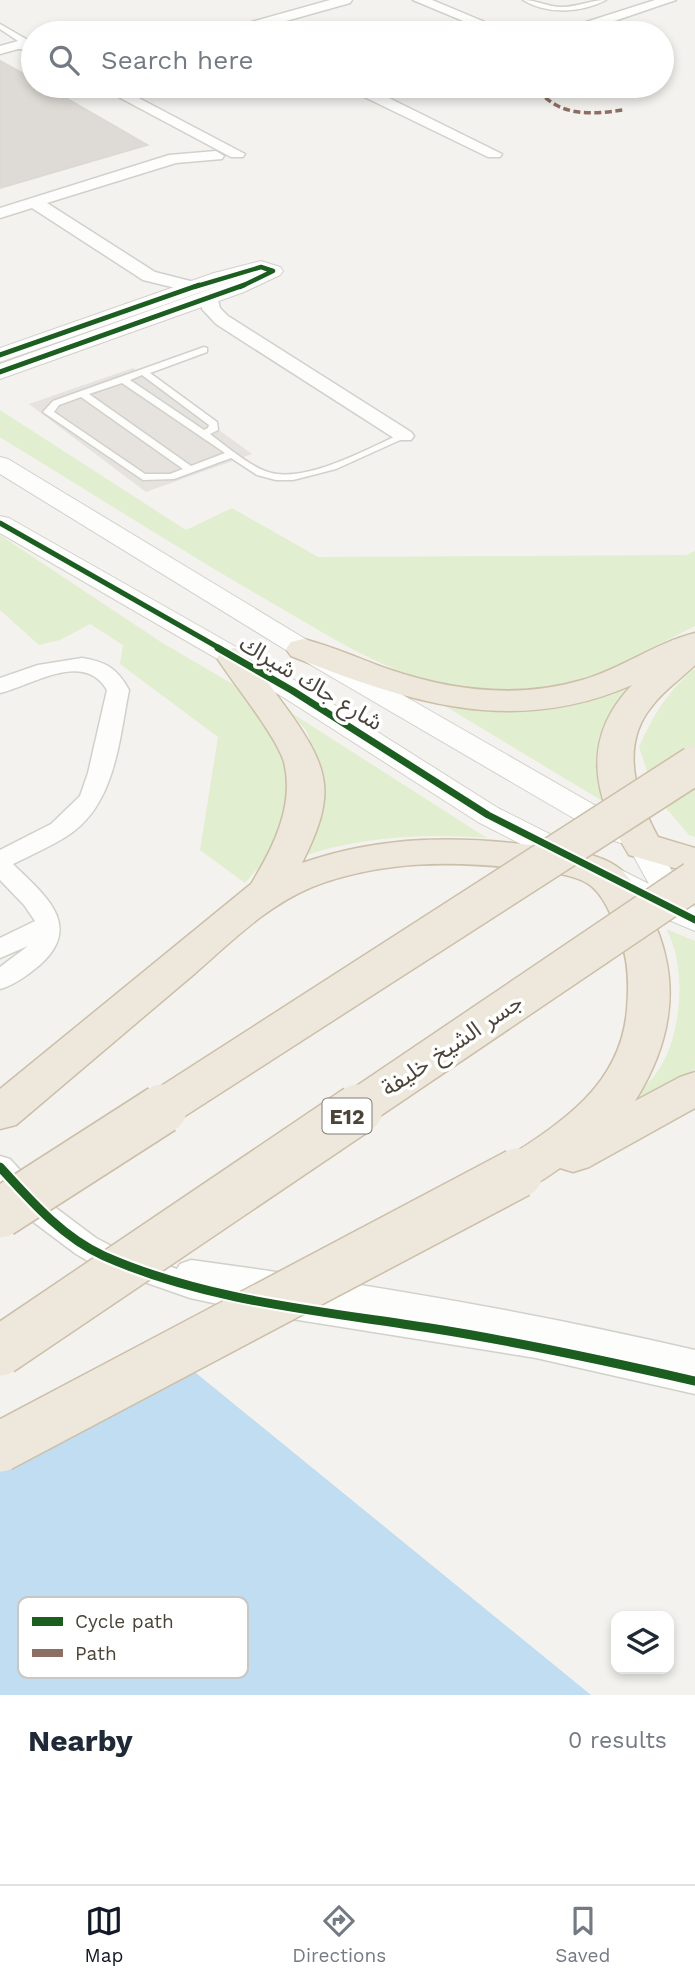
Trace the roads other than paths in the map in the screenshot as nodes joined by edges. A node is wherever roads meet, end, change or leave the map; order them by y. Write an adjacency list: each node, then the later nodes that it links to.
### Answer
1 (345, 0): 9 (street)
2 (420, 0): 8 (street)
3 (526, 0): 7 (lane)
4 (569, 0): 7 (lane)
5 (603, 0): 7 (lane)
6 (669, 0): 12 (street)
7 (582, 6)
8 (457, 16): 10 (street); 11 (street)
9 (273, 21)
10 (461, 21)
11 (475, 21)
12 (603, 21)
13 (2, 30): 14 (lane)
14 (21, 40)
15 (21, 47): 16 (street)
16 (0, 50)
17 (126, 98): 20 (street)
18 (129, 98): 22 (street)
19 (379, 98): 21 (street)
20 (187, 141): 23 (street); 23 (street)
21 (494, 154)
22 (237, 155)
23 (175, 158): 24 (street)
24 (34, 202): 25 (street); 26 (street)
25 (0, 213)
26 (149, 276): 27 (street); 28 (street)
27 (201, 292): 28 (street); 30 (street)
28 (163, 305): 29 (street); 30 (street); 34 (street)
29 (99, 320): 31 (street); 33 (street)
30 (222, 320): 39 (street)
31 (0, 345)
32 (204, 350): 35 (lane)
33 (0, 355)
34 (0, 372)
35 (143, 372): 36 (lane); 38 (lane)
36 (123, 379): 37 (lane); 38 (lane)
37 (83, 394): 42 (lane); 42 (lane)
38 (203, 434): 40 (lane)
39 (404, 436): 40 (lane)
40 (232, 454): 42 (lane)
41 (0, 464): 45 (street, شارع جاك شيراك)
42 (190, 470)
43 (0, 523): 47 (street, شارع جاك شيراك)
44 (695, 643): 45 (highway)
45 (303, 649): 50 (street, شارع جاك شيراك)
46 (695, 650): 56 (highway)
47 (233, 658): 51 (street, شارع جاك شيراك); 57 (highway)
48 (0, 687): 52 (street)
49 (695, 765): 65 (highway, bridge)
50 (571, 803): 51 (street); 56 (street, شارع جاك شيراك)
51 (596, 857): 56 (street); 56 (street); 57 (highway); 63 (highway)
52 (0, 860)
53 (695, 860): 56 (highway)
54 (0, 866): 58 (street)
55 (695, 870): 56 (street)
56 (678, 887): 67 (highway, جسر الشيخ خليفة / E12, bridge)
57 (265, 894): 62 (highway)
58 (49, 925): 59 (street); 60 (street)
59 (0, 950)
60 (0, 980)
61 (695, 1088): 63 (highway)
62 (0, 1113)
63 (618, 1113): 70 (highway, bridge)
64 (0, 1167): 66 (street)
65 (0, 1213)
66 (104, 1256): 68 (street); 69 (street)
67 (0, 1351)
68 (695, 1363)
69 (695, 1381)
70 (0, 1447)

